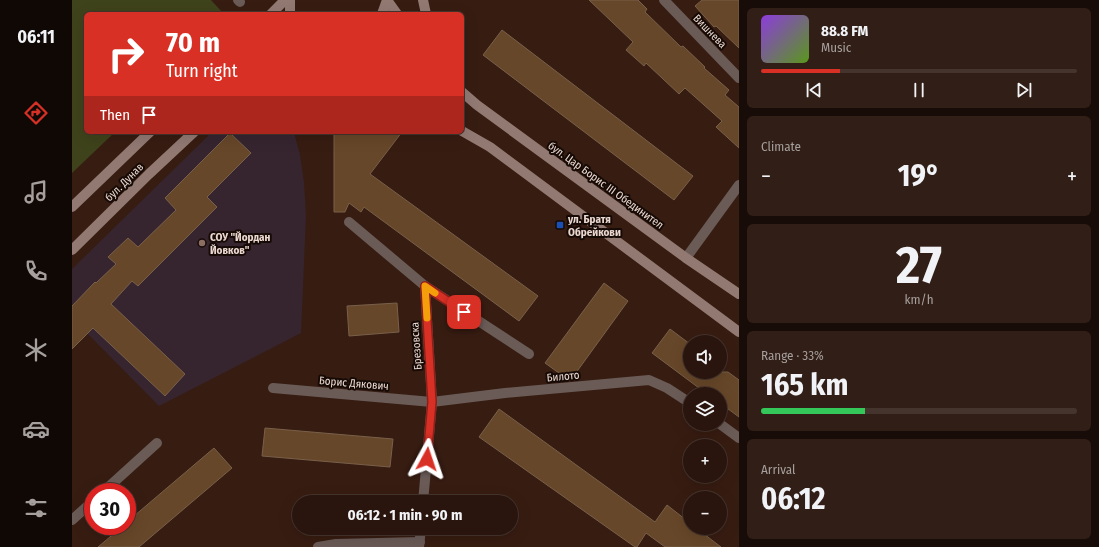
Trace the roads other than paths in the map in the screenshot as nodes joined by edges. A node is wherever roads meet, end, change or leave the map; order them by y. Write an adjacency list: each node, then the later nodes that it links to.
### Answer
1 (285, 0): 6 (main road)
2 (290, 0): 7 (main road)
3 (387, 0): 8 (main road); 9 (main road)
4 (423, 0): 10 (main road)
5 (664, 0): 11 (street, Вишнева)
6 (274, 12)
7 (290, 12)
8 (383, 12)
9 (396, 12)
10 (426, 12)
11 (739, 78)
12 (464, 93): 20 (main road, бул. Цар Борис III Обединител)
13 (464, 132): 23 (main road)
14 (148, 134): 17 (main road, бул. Дунав)
15 (192, 134): 19 (main road, бул. Дунав)
16 (739, 185): 20 (street)
17 (72, 207)
18 (349, 222): 21 (street)
19 (72, 250)
20 (686, 258): 22 (main road, бул. Цар Борис III Обединител)
21 (425, 286): 24 (street); 27 (street, Брезовска)
22 (739, 294)
23 (739, 332)
24 (529, 354)
25 (273, 388): 27 (street, Борис Дякович)
26 (683, 398): 27 (street, Билото)
27 (432, 402): 32 (street, Брезовска)
28 (727, 429): 29 (street)
29 (739, 438)
30 (157, 444): 31 (street)
31 (113, 483)
32 (424, 495)
33 (84, 509): 34 (street)
34 (72, 520)
35 (421, 535): 36 (street)
36 (420, 545): 37 (street)
37 (318, 547)

